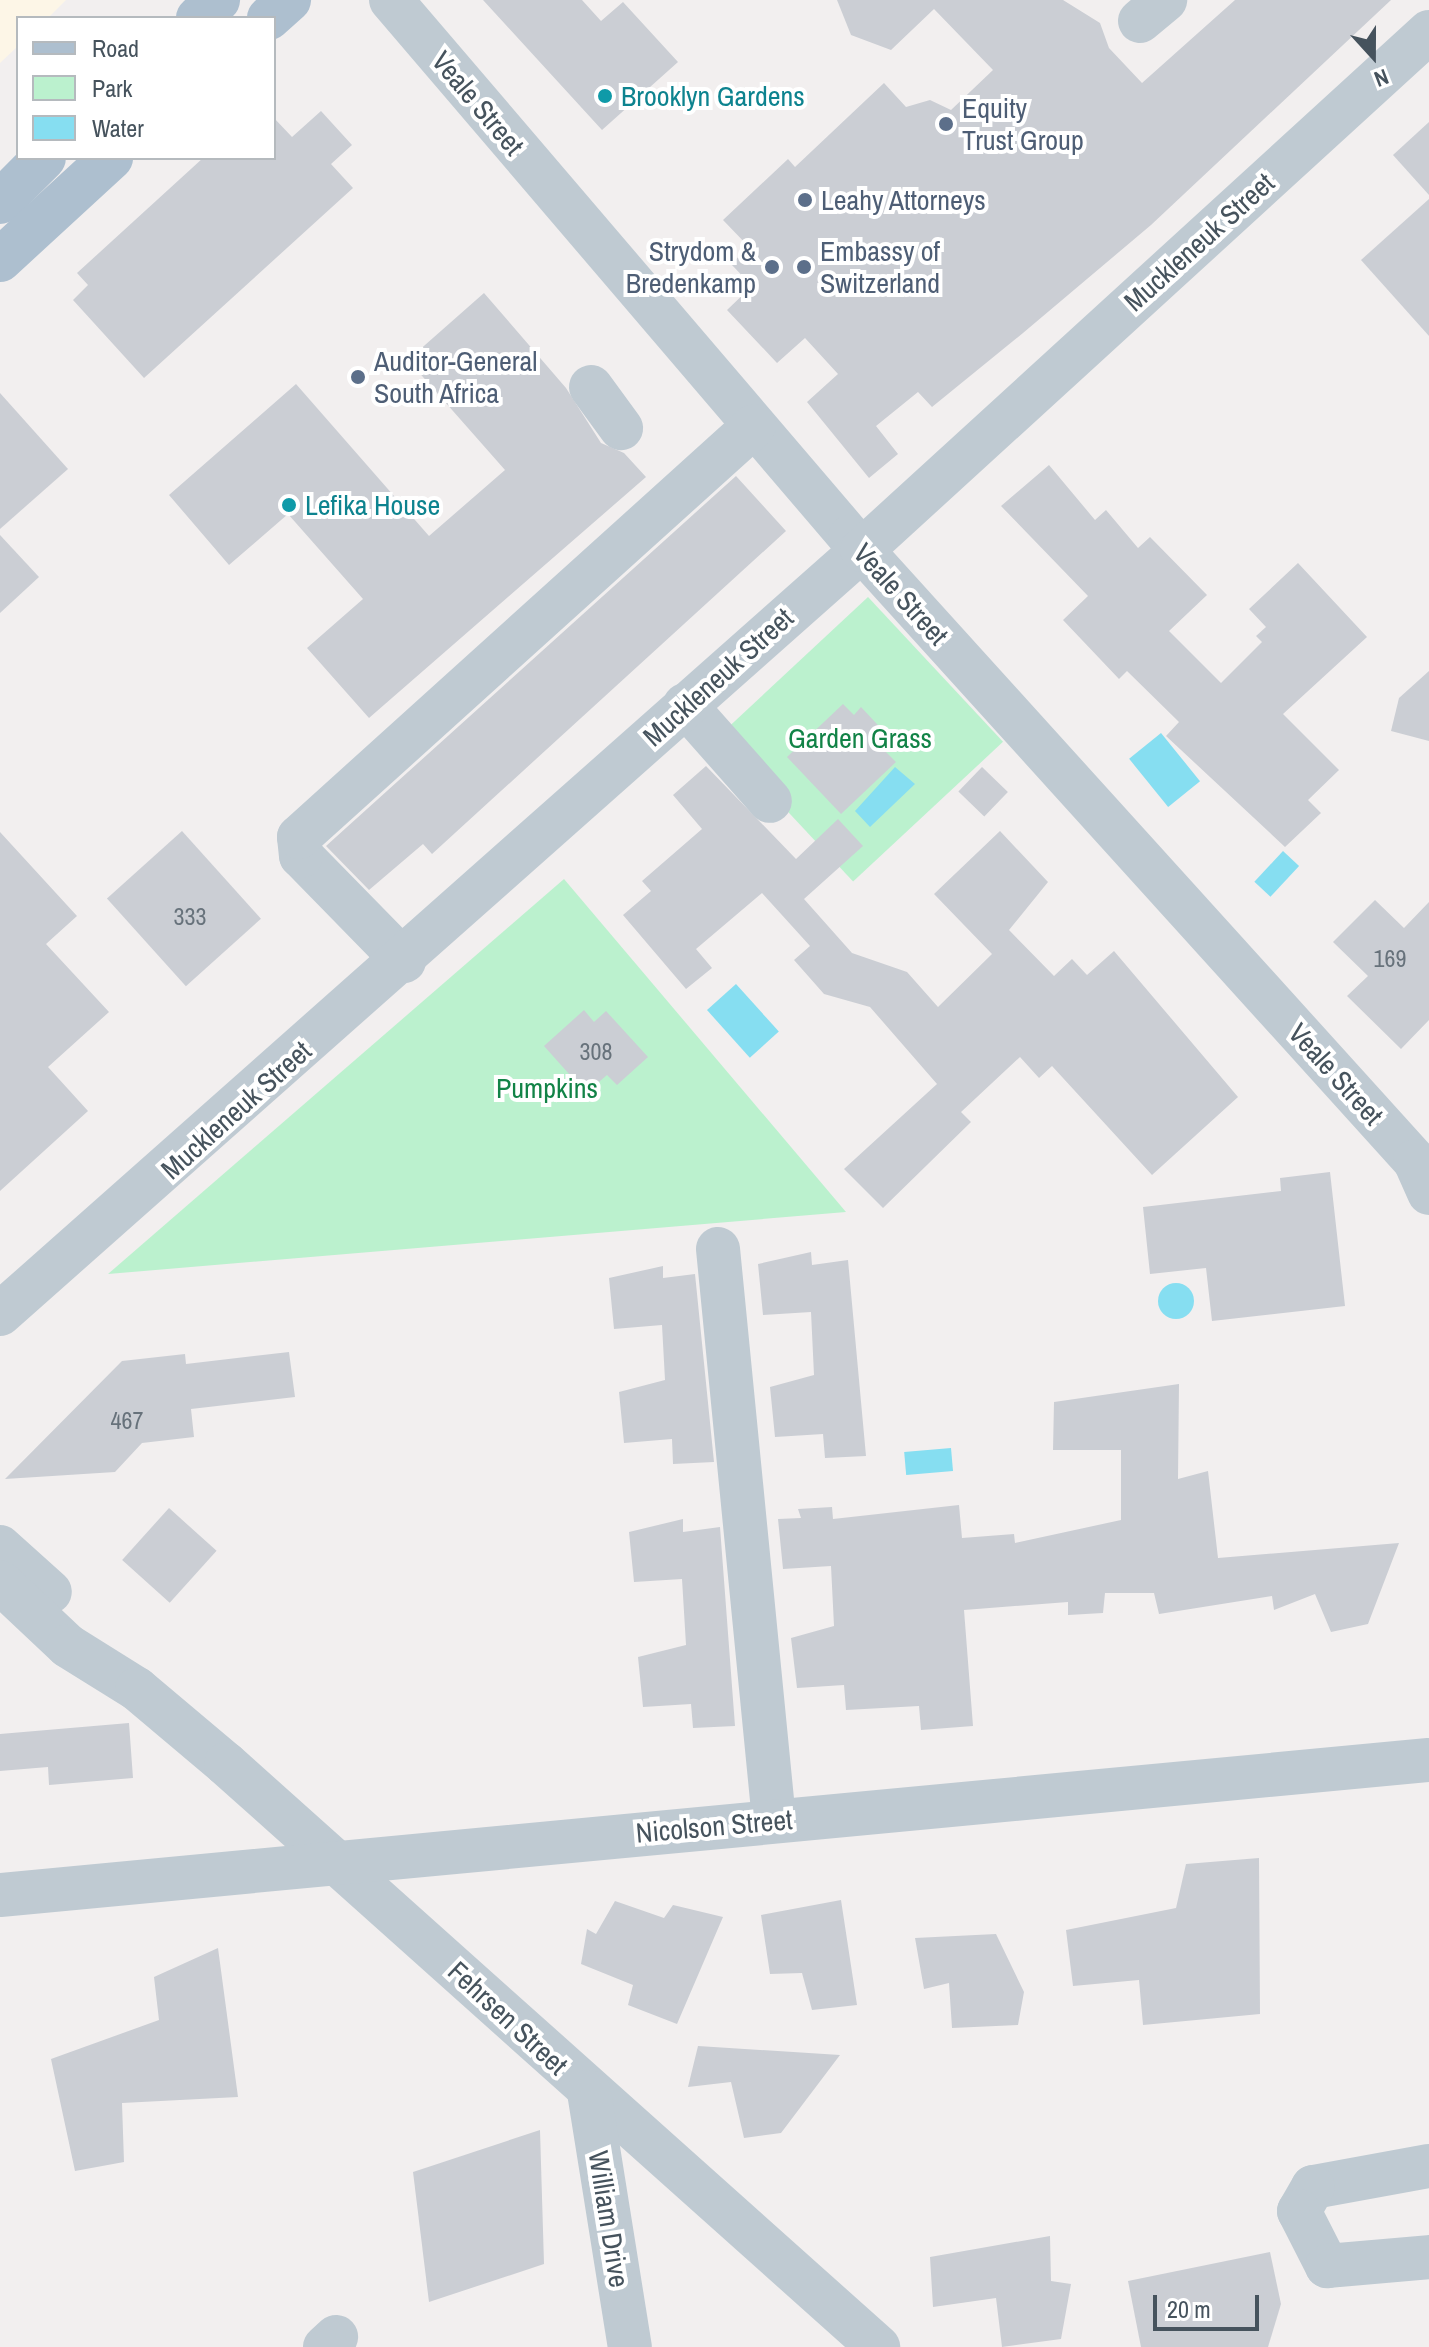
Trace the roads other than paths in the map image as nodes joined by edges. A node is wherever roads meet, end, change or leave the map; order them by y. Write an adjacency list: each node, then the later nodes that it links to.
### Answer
1 (218, 0): 4 (main road)
2 (289, 0): 5 (main road)
3 (391, 0): 12 (street, Veale Street)
4 (200, 16)
5 (271, 16)
6 (1429, 32): 14 (street, Muckleneuk Street)
7 (42, 160): 9 (main road)
8 (109, 160): 10 (main road)
9 (0, 202)
10 (0, 260)
11 (591, 387): 13 (street)
12 (754, 426): 14 (street, Veale Street); 17 (street)
13 (621, 428)
14 (862, 550): 15 (street, Muckleneuk Street); 18 (street, Veale Street)
15 (685, 705): 16 (street); 17 (street, Muckleneuk Street)
16 (770, 801)
17 (404, 961): 20 (street, Muckleneuk Street)
18 (1428, 1180)
19 (718, 1249): 25 (street)
20 (0, 1314)
21 (0, 1547): 23 (street, Fehrsen Street)
22 (0, 1582): 23 (street, Fehrsen Street)
23 (137, 1689): 26 (street, Fehrsen Street)
24 (1429, 1760): 25 (street, Nicolson Street)
25 (774, 1820): 26 (street, Nicolson Street)
26 (333, 1861): 27 (street, Nicolson Street); 28 (street, Fehrsen Street)
27 (0, 1895)
28 (589, 2092): 31 (street, William Drive); 32 (street, Fehrsen Street)
29 (1429, 2166): 30 (street)
30 (1429, 2257)
31 (630, 2347)
32 (878, 2347)

